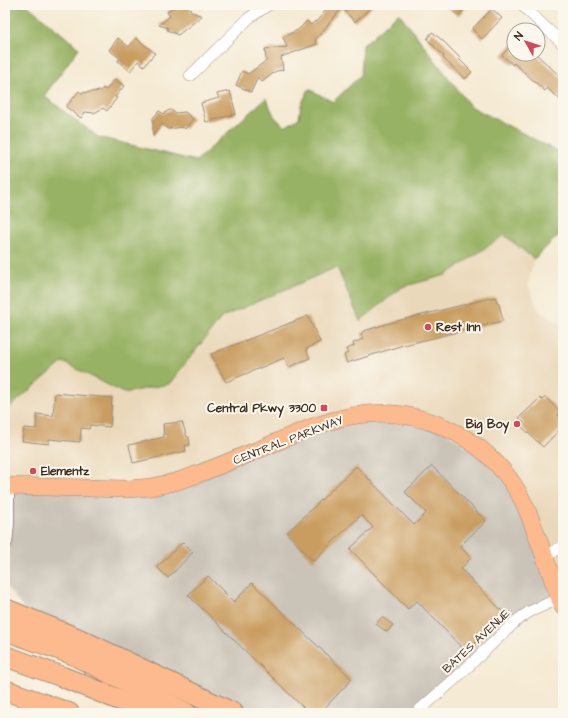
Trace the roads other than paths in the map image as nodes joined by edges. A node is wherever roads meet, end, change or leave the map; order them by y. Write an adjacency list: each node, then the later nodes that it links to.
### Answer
1 (268, 5): 4 (street)
2 (522, 5): 3 (street)
3 (563, 44)
4 (190, 76)
5 (6, 486): 6 (street); 8 (main road, CENTRAL PARKWAY)
6 (5, 542)
7 (563, 546): 8 (street)
8 (545, 557): 9 (main road, CENTRAL PARKWAY)
9 (561, 603): 18 (street, BATES AVENUE)
10 (5, 609): 17 (highway)
11 (5, 630): 16 (highway)
12 (5, 656): 15 (highway)
13 (5, 690): 14 (highway)
14 (69, 713)
15 (152, 713)
16 (186, 713)
17 (233, 713)
18 (416, 713)

